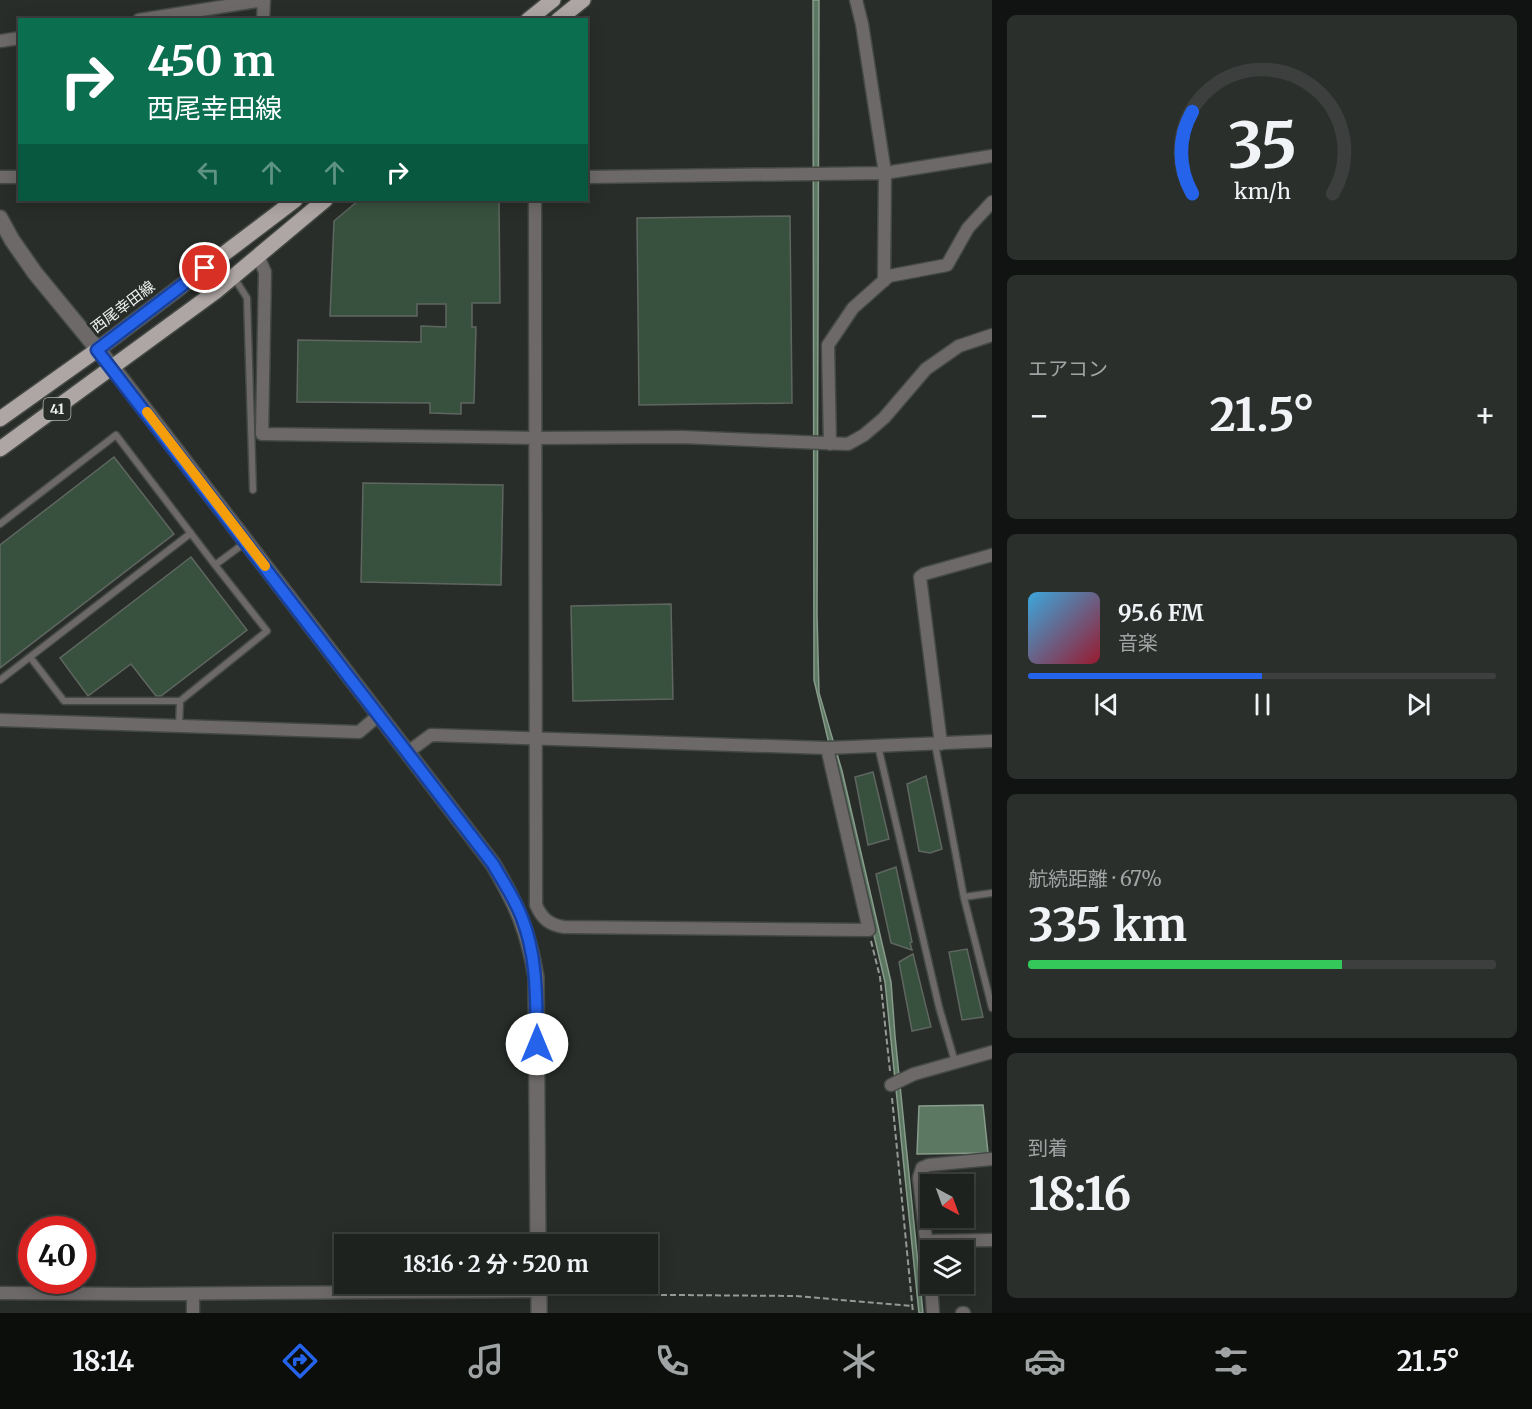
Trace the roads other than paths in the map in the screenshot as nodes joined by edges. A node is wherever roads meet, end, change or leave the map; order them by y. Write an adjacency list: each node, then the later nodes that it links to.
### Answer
1 (553, 0): 6 (main road)
2 (583, 0): 7 (main road)
3 (856, 0): 11 (street)
4 (152, 18): 5 (street)
5 (263, 18)
6 (530, 18)
7 (560, 18)
8 (18, 38): 9 (street)
9 (0, 41)
10 (992, 156): 11 (street)
11 (885, 173): 14 (street); 22 (street)
12 (0, 177): 13 (street)
13 (18, 177)
14 (588, 177)
15 (294, 201): 24 (main road, 西尾幸田線 / 41)
16 (324, 201): 20 (main road, 41)
17 (535, 201): 27 (street)
18 (992, 202): 22 (street)
19 (0, 218): 24 (street)
20 (258, 256): 21 (main road, 41); 27 (street)
21 (232, 276): 25 (main road, 41); 30 (lane)
22 (884, 281): 28 (street)
23 (992, 335): 28 (street)
24 (97, 350): 25 (street); 26 (main road, 西尾幸田線 / 41)
25 (113, 368): 29 (main road, 41); 33 (street)
26 (0, 419)
27 (537, 438): 28 (street); 42 (street)
28 (830, 444)
29 (0, 449)
30 (253, 490)
31 (0, 524): 32 (lane)
32 (191, 533): 35 (lane); 36 (lane)
33 (246, 541): 35 (lane); 39 (street)
34 (992, 555): 44 (street)
35 (215, 565): 38 (lane)
36 (30, 657): 37 (lane); 38 (lane)
37 (0, 680)
38 (180, 701): 41 (lane)
39 (379, 715): 41 (street); 47 (street)
40 (0, 720): 41 (street)
41 (179, 727)
42 (537, 740): 46 (street); 46 (street); 47 (street)
43 (992, 741): 44 (street)
44 (938, 744): 45 (street); 49 (lane)
45 (878, 746): 46 (street); 52 (lane)
46 (827, 748)
47 (408, 752): 55 (street)
48 (992, 893): 49 (lane)
49 (964, 897): 50 (lane)
50 (992, 1008)
51 (992, 1052): 52 (street)
52 (955, 1062): 53 (street)
53 (892, 1085)
54 (992, 1159): 56 (street)
55 (538, 1234)
56 (927, 1240)
57 (992, 1240): 58 (street)
58 (974, 1241)
59 (334, 1292): 61 (street)
60 (0, 1293): 61 (street)
61 (193, 1294): 64 (street)
62 (539, 1294): 65 (street)
63 (932, 1294): 66 (street)
64 (193, 1313)
65 (539, 1313)
66 (933, 1313)

